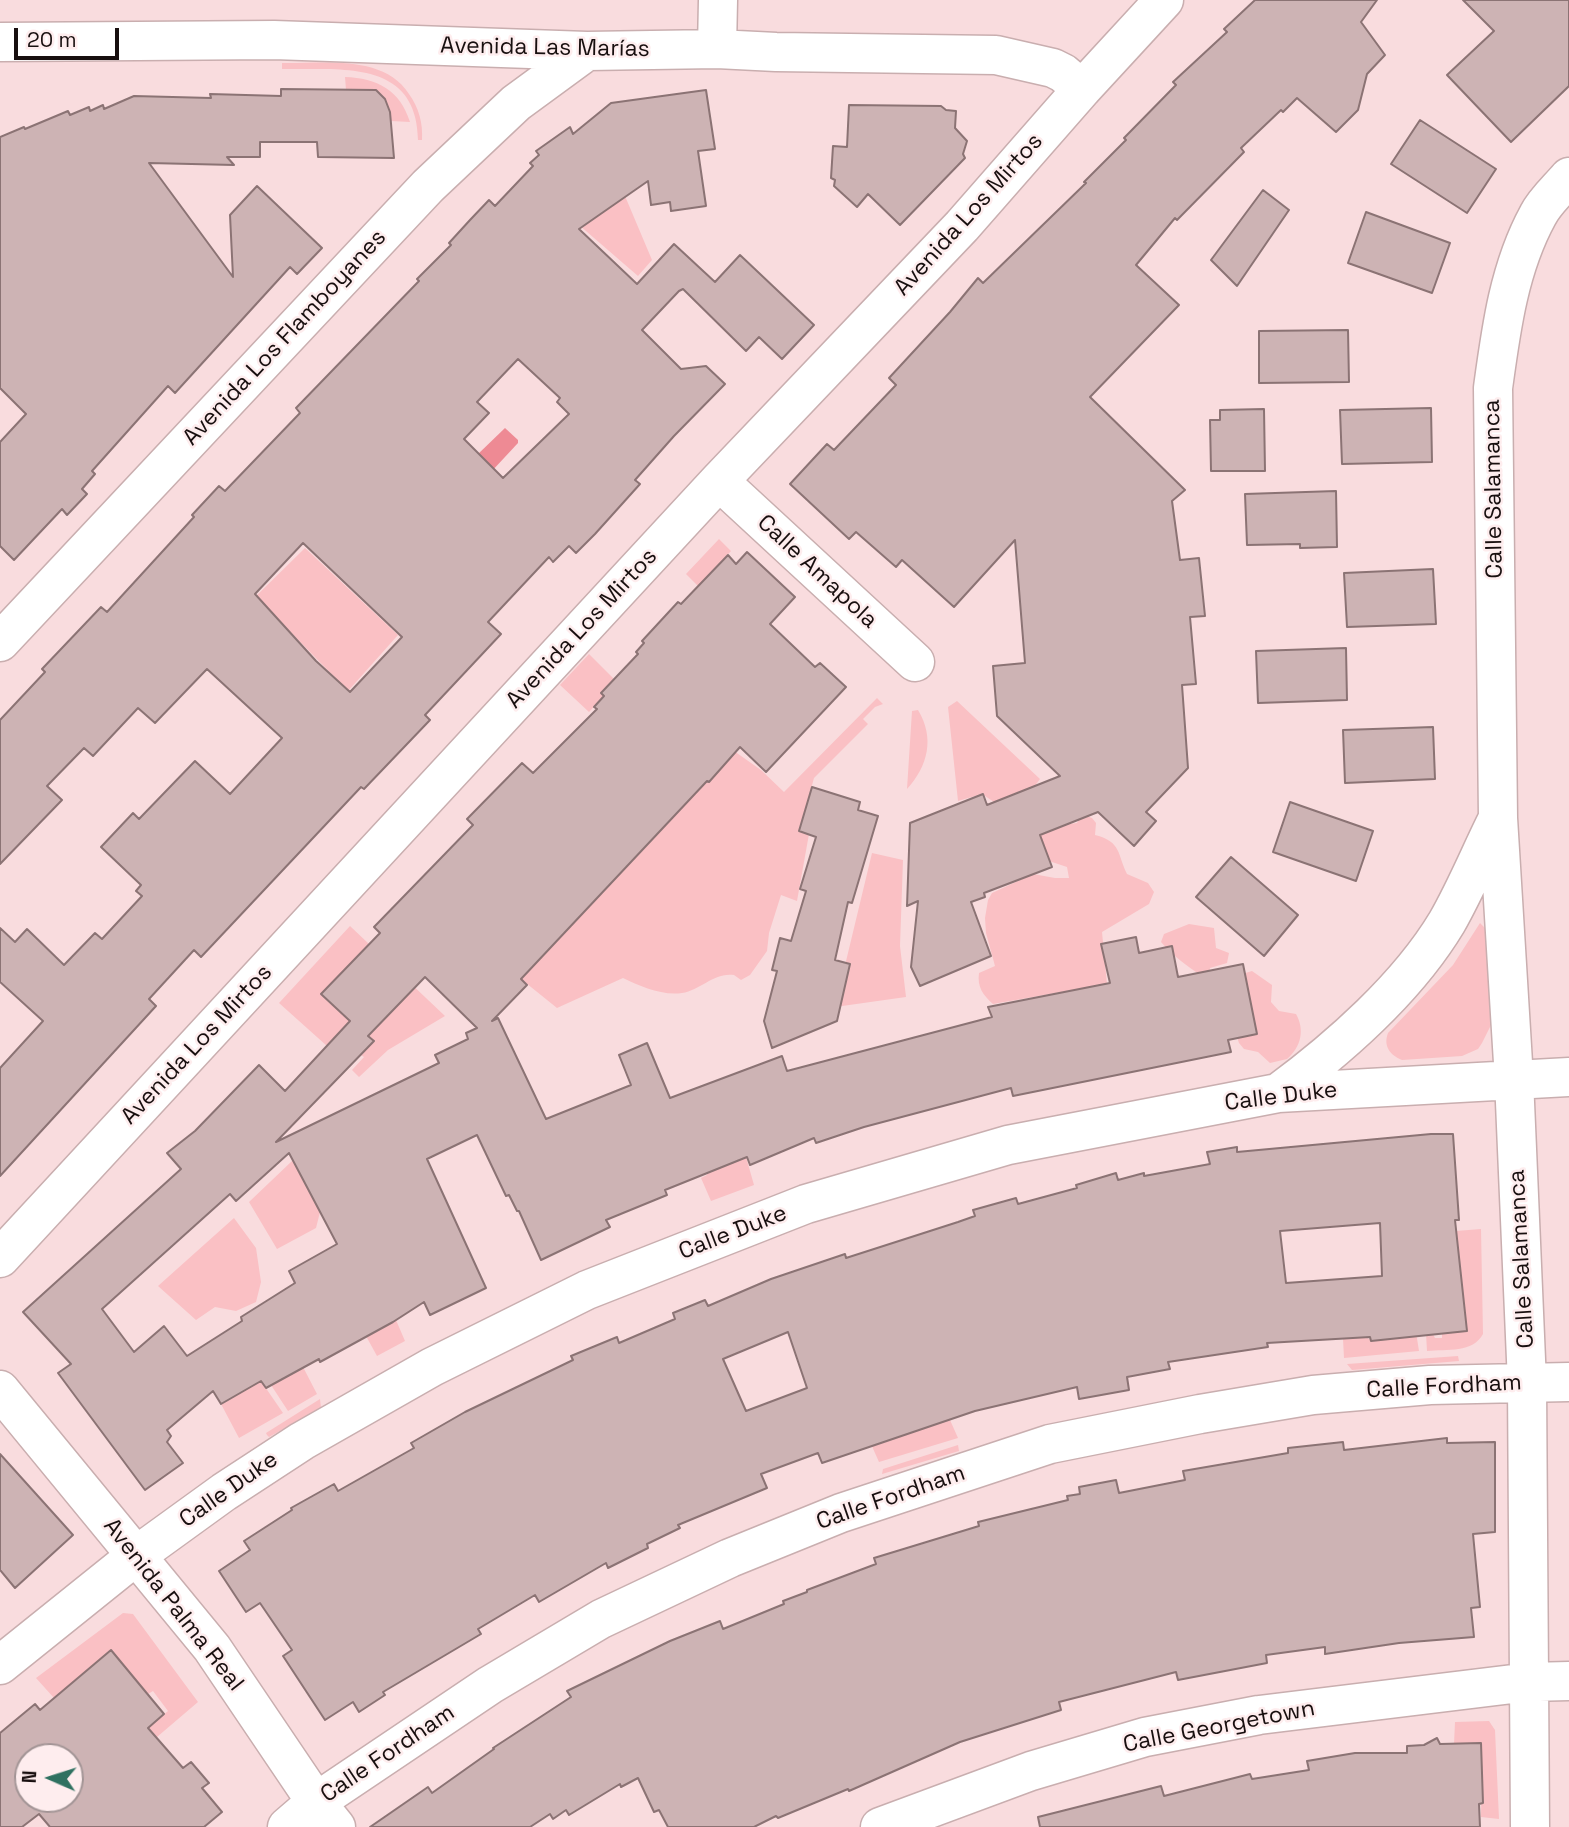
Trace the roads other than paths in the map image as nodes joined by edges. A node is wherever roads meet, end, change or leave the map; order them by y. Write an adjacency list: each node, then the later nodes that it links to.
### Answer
1 (718, 0): 5 (street)
2 (1164, 0): 8 (street, Avenida Los Mirtos)
3 (0, 42): 4 (street, Avenida Las Marías)
4 (37, 43): 6 (street, Avenida Las Marías); 7 (street)
5 (717, 48): 6 (street, Avenida Las Marías); 8 (street, Avenida Las Marías)
6 (587, 51): 11 (street, Avenida Los Flamboyanes)
7 (0, 60)
8 (1082, 89): 10 (street, Avenida Los Mirtos)
9 (1569, 177): 13 (street, Calle Salamanca)
10 (719, 481): 12 (street, Calle Amapola); 17 (street, Avenida Los Mirtos)
11 (0, 642)
12 (915, 662)
13 (1498, 818): 15 (street, Calle Salamanca); 16 (street, Calle Salamanca)
14 (1569, 1077): 15 (street, Calle Duke)
15 (1514, 1079): 16 (street, Calle Duke); 19 (street, Calle Salamanca)
16 (1278, 1093): 21 (street, Calle Duke)
17 (0, 1258)
18 (1569, 1382): 19 (street, Calle Fordham)
19 (1527, 1383): 24 (street, Calle Salamanca); 25 (street, Calle Fordham)
20 (0, 1390): 21 (street, Avenida Palma Real)
21 (137, 1555): 22 (street, Calle Duke); 25 (street, Avenida Palma Real)
22 (5, 1651)
23 (1569, 1681): 24 (street, Calle Georgetown)
24 (1528, 1682): 27 (street, Calle Georgetown); 28 (street, Calle Salamanca)
25 (326, 1815): 26 (street, Calle Fordham)
26 (286, 1827)
27 (880, 1827)
28 (1530, 1827)

